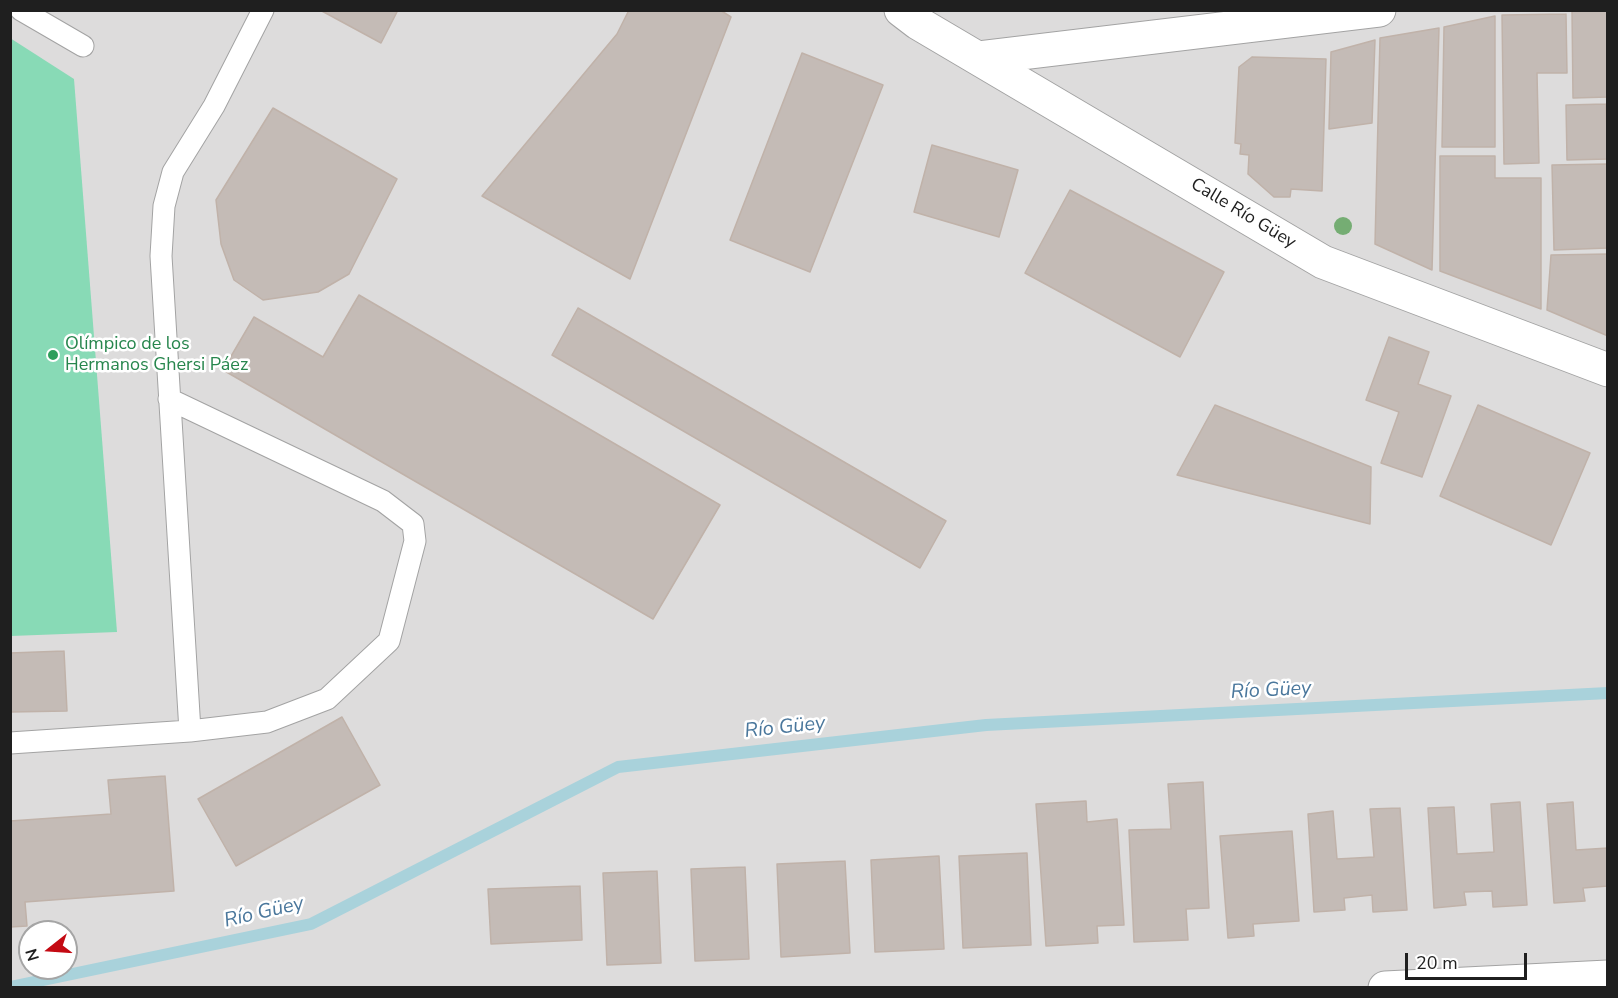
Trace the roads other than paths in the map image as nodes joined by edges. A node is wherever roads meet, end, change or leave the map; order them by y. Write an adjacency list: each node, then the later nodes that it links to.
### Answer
1 (21, 10): 5 (lane)
2 (262, 10): 8 (lane)
3 (1378, 10): 6 (street)
4 (912, 15): 6 (street, Calle Río Güey)
5 (83, 46)
6 (979, 58): 7 (street, Calle Río Güey)
7 (1608, 370)
8 (169, 399): 9 (lane); 9 (lane)
9 (190, 731): 10 (lane)
10 (10, 743)
11 (1608, 977): 12 (street)
12 (1385, 987)

